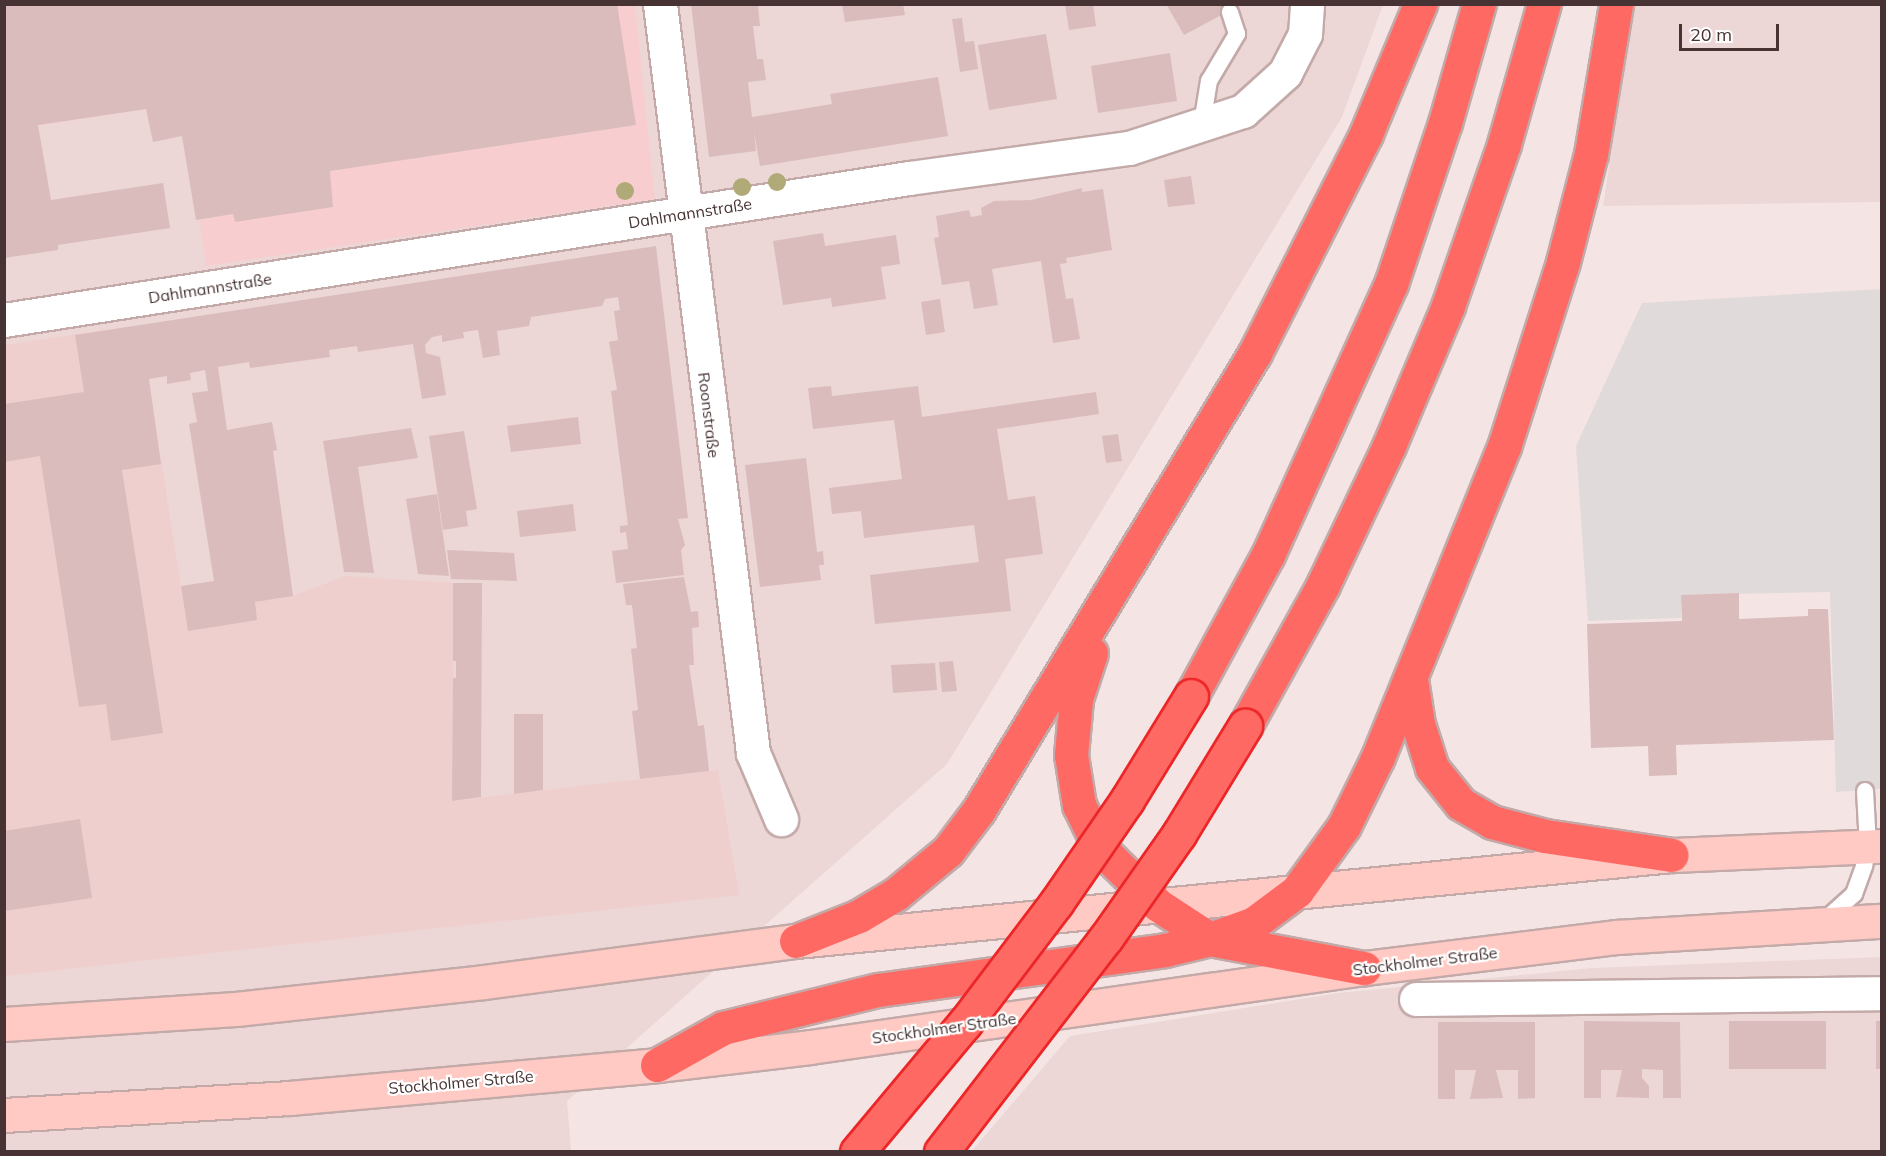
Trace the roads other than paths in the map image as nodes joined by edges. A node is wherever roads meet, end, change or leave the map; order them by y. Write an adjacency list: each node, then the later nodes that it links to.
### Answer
1 (660, 4): 9 (street, Roonstraße)
2 (1307, 4): 8 (street, Dahlmannstraße)
3 (1420, 4): 11 (highway)
4 (1479, 4): 29 (highway, bridge)
5 (1545, 4): 30 (highway, bridge)
6 (1616, 4): 12 (highway)
7 (1230, 12): 8 (lane)
8 (1203, 124): 9 (street, Dahlmannstraße)
9 (684, 214): 10 (street, Dahlmannstraße); 14 (street, Roonstraße)
10 (4, 320)
11 (1110, 595): 18 (highway); 22 (highway)
12 (1412, 679): 16 (highway); 17 (highway)
13 (1865, 791): 15 (lane)
14 (781, 819)
15 (1874, 846): 16 (main road); 20 (lane)
16 (1672, 855): 17 (main road)
17 (1297, 891): 18 (main road); 21 (highway)
18 (1158, 905): 21 (highway); 22 (main road)
19 (1881, 921): 20 (main road, Stockholmer Straße)
20 (1821, 924): 23 (main road, Stockholmer Straße)
21 (1210, 939): 23 (highway); 27 (highway)
22 (796, 941): 26 (main road)
23 (1364, 968): 27 (main road, Stockholmer Straße)
24 (1881, 993): 25 (street)
25 (1416, 999)
26 (4, 1024)
27 (657, 1065): 28 (main road, Stockholmer Straße)
28 (4, 1115)
29 (857, 1152)
30 (941, 1152)

